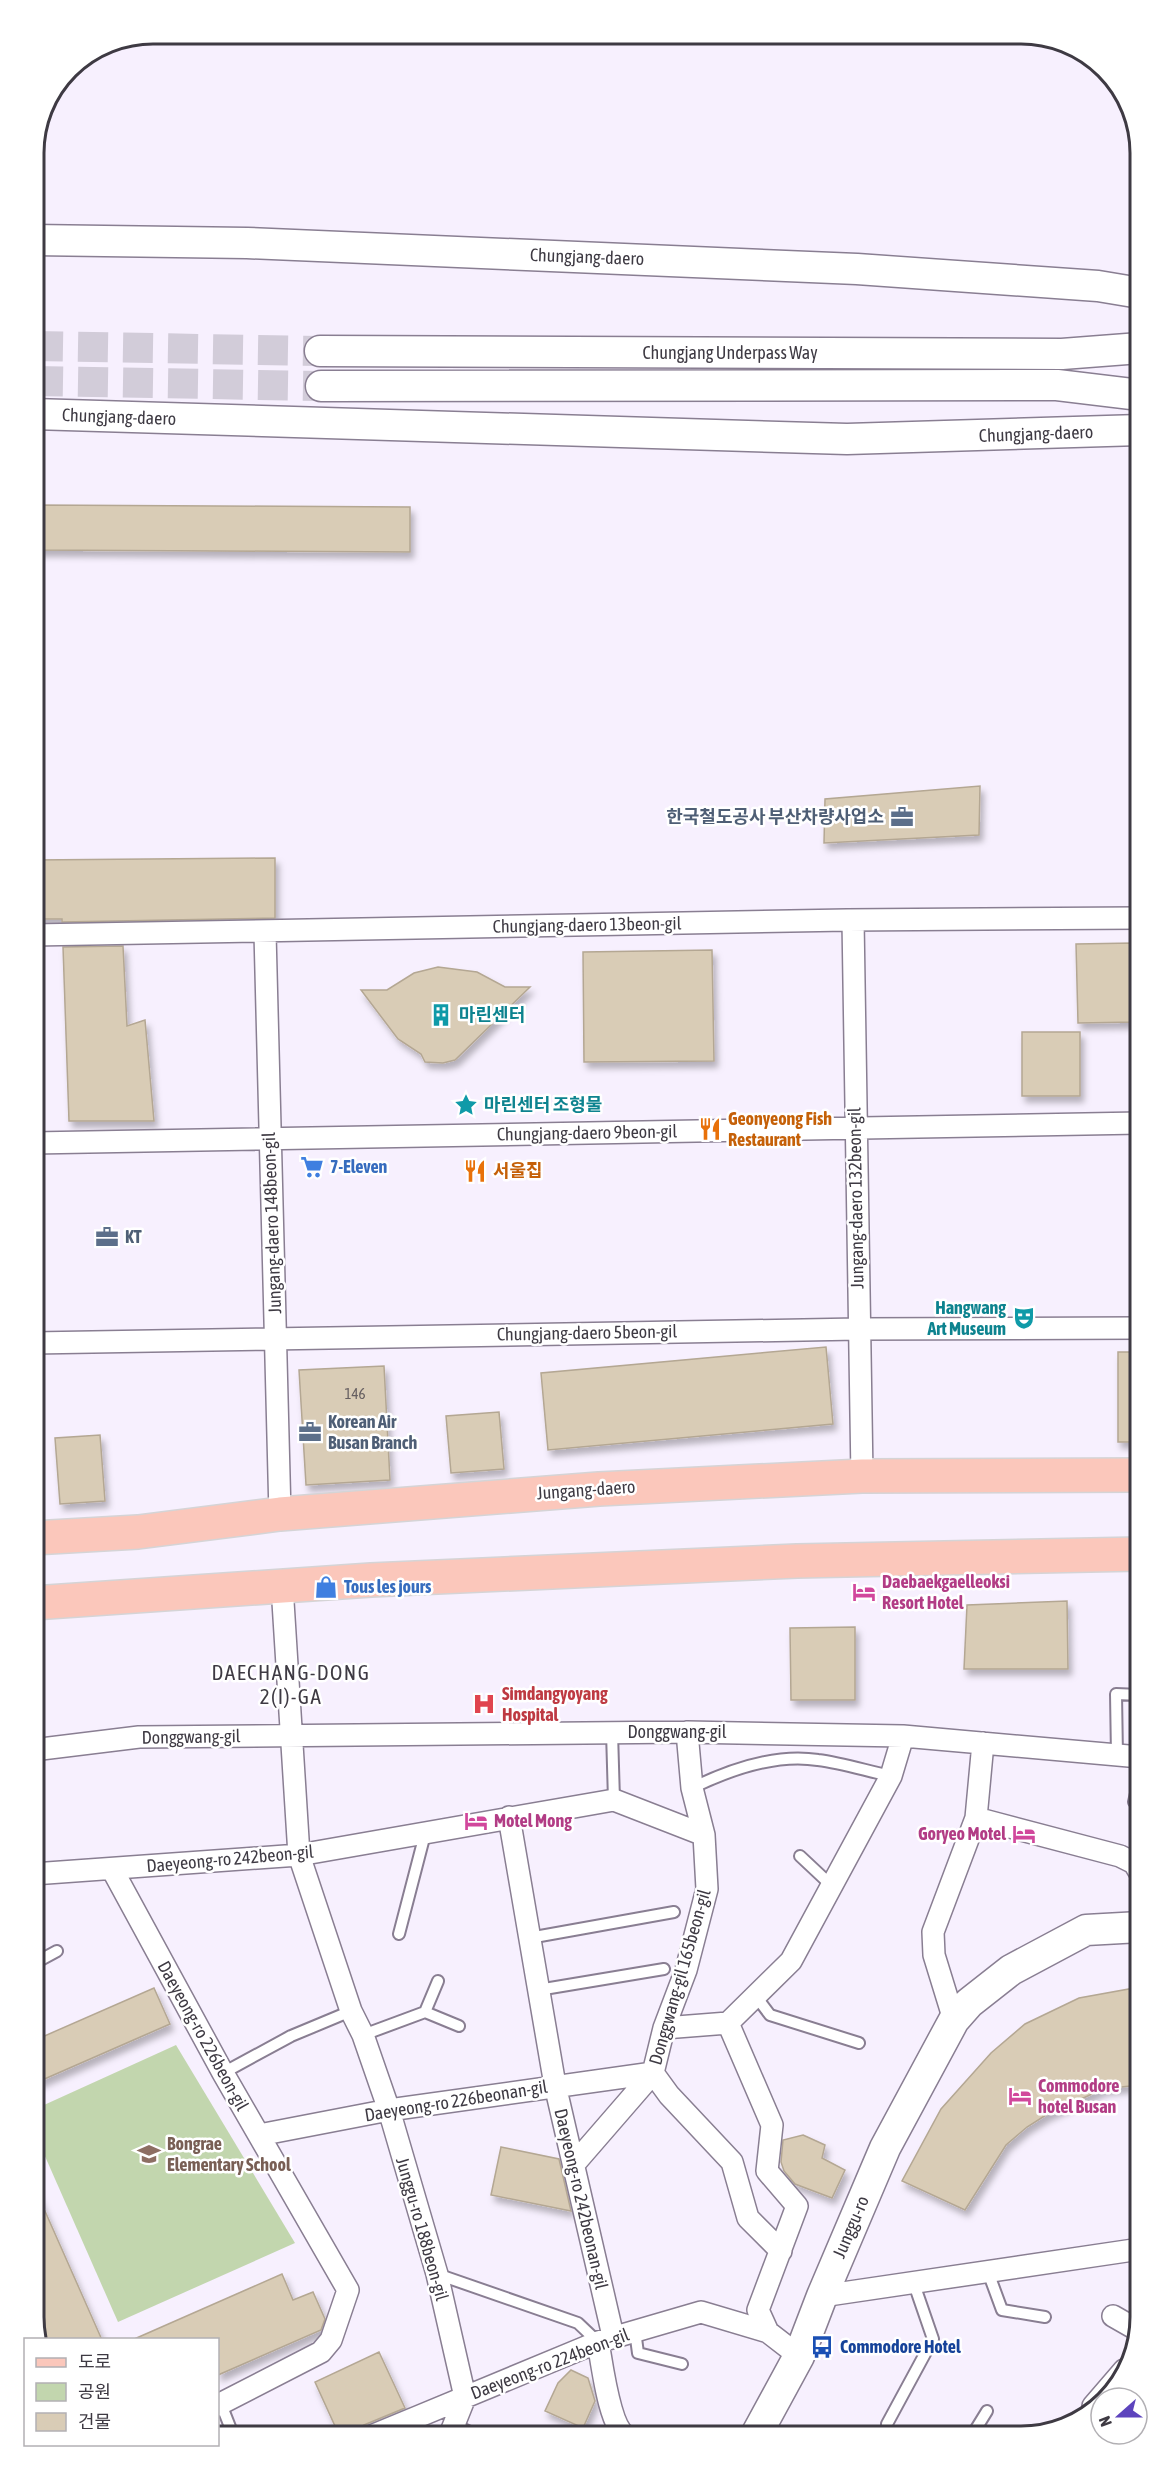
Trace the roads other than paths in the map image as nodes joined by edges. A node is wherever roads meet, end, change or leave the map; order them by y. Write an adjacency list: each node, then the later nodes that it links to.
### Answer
1 (44, 240): 2 (main road, Chungjang-daero)
2 (1130, 291)
3 (1130, 349): 4 (main road, Chungjang Underpass Way)
4 (320, 351)
5 (321, 386): 6 (main road, Chungjang Underpass Way)
6 (1130, 394)
7 (44, 414): 8 (main road, Chungjang-daero)
8 (1130, 430)
9 (1130, 918): 10 (street, Chungjang-daero 13beon-gil)
10 (853, 920): 11 (street, Chungjang-daero 13beon-gil); 14 (street, Jungang-daero 132beon-gil)
11 (265, 933): 12 (street, Chungjang-daero 13beon-gil); 15 (street, Jungang-daero 148beon-gil)
12 (44, 935)
13 (1130, 1123): 14 (street, Chungjang-daero 9beon-gil)
14 (855, 1129): 15 (street, Chungjang-daero 9beon-gil); 18 (street, Jungang-daero 132beon-gil)
15 (270, 1138): 16 (street, Chungjang-daero 9beon-gil); 19 (street, Jungang-daero 148beon-gil)
16 (44, 1143)
17 (1130, 1328): 18 (street, Chungjang-daero 5beon-gil)
18 (858, 1329): 19 (street, Chungjang-daero 5beon-gil); 22 (street, Jungang-daero 132beon-gil)
19 (276, 1339): 20 (street, Chungjang-daero 5beon-gil); 23 (street, Jungang-daero 148beon-gil)
20 (44, 1343)
21 (1130, 1475): 22 (main road, Jungang-daero)
22 (862, 1476): 23 (main road, Jungang-daero)
23 (280, 1514): 24 (main road, Jungang-daero)
24 (44, 1537)
25 (1130, 1554): 26 (main road)
26 (282, 1586): 27 (main road); 31 (street, Junggu-ro 188beon-gil)
27 (44, 1602)
28 (1130, 1695): 35 (lane)
29 (612, 1732): 30 (street, Donggwang-gil); 31 (street, Donggwang-gil); 39 (lane)
30 (687, 1732): 32 (street, Donggwang-gil); 38 (street, Donggwang-gil 165beon-gil)
31 (291, 1736): 34 (street, Donggwang-gil); 44 (street, Junggu-ro 188beon-gil)
32 (903, 1736): 33 (street, Donggwang-gil); 37 (street)
33 (983, 1743): 35 (street, Donggwang-gil); 41 (street)
34 (44, 1749)
35 (1117, 1756): 36 (street, Donggwang-gil)
36 (1130, 1757)
37 (891, 1776): 38 (lane); 49 (street)
38 (692, 1788): 43 (street, Donggwang-gil 165beon-gil)
39 (614, 1800): 40 (street, Daeyeong-ro 242beon-gil); 43 (street)
40 (509, 1817): 42 (street, Daeyeong-ro 242beon-gil); 53 (street, Daeyeong-ro 242beonan-gil)
41 (976, 1818): 46 (street); 62 (street)
42 (425, 1834): 44 (street, Daeyeong-ro 242beon-gil); 52 (lane)
43 (704, 1835): 65 (street, Donggwang-gil 165beon-gil)
44 (299, 1856): 47 (street, Daeyeong-ro 242beon-gil); 60 (street, Junggu-ro 188beon-gil)
45 (800, 1856): 49 (lane)
46 (1130, 1861)
47 (111, 1869): 48 (street, Daeyeong-ro 242beon-gil); 68 (street, Daeyeong-ro 226beon-gil)
48 (44, 1873)
49 (832, 1886): 59 (street)
50 (674, 1912): 53 (lane)
51 (1130, 1928): 62 (main road, Junggu-ro)
52 (399, 1934)
53 (530, 1938): 58 (street, Daeyeong-ro 242beonan-gil)
54 (57, 1951): 55 (lane)
55 (44, 1958)
56 (664, 1969): 58 (lane)
57 (438, 1981): 61 (lane)
58 (538, 1990): 70 (street, Daeyeong-ro 242beonan-gil)
59 (755, 1995): 63 (street); 67 (lane)
60 (351, 2012): 66 (street, Junggu-ro 188beon-gil); 68 (lane)
61 (425, 2012): 64 (lane); 66 (lane)
62 (954, 2020): 79 (main road, Junggu-ro)
63 (729, 2023): 65 (street); 74 (street)
64 (459, 2026)
65 (664, 2028): 69 (street, Donggwang-gil 165beon-gil)
66 (363, 2035): 71 (street, Junggu-ro 188beon-gil)
67 (859, 2043)
68 (223, 2073): 72 (street, Daeyeong-ro 226beon-gil)
69 (653, 2073): 70 (street, Daeyeong-ro 226beonan-gil); 73 (street); 74 (street, Donggwang-gil 165beon-gil)
70 (555, 2085): 71 (street, Daeyeong-ro 226beonan-gil); 73 (street, Daeyeong-ro 242beonan-gil)
71 (388, 2110): 72 (street, Daeyeong-ro 226beonan-gil); 77 (street, Junggu-ro 188beon-gil)
72 (259, 2135): 89 (street, Daeyeong-ro 226beon-gil)
73 (575, 2163): 85 (street, Daeyeong-ro 242beonan-gil)
74 (781, 2251): 84 (street)
75 (1130, 2251): 76 (street)
76 (988, 2272): 78 (street); 81 (lane)
77 (437, 2274): 85 (lane); 88 (street, Junggu-ro 188beon-gil)
78 (913, 2281): 79 (street); 91 (lane)
79 (822, 2296): 86 (main road, Junggu-ro)
80 (1113, 2316): 82 (street)
81 (1045, 2317)
82 (1129, 2325)
83 (635, 2331): 84 (street, Daeyeong-ro 224beon-gil); 85 (street, Daeyeong-ro 224beon-gil); 87 (lane)
84 (768, 2332): 86 (street)
85 (605, 2339): 88 (street, Daeyeong-ro 224beon-gil); 95 (street)
86 (799, 2356): 96 (main road, Junggu-ro)
87 (682, 2364)
88 (465, 2397): 93 (street, Daeyeong-ro 224beon-gil); 94 (street)
89 (219, 2405): 92 (lane)
90 (987, 2412): 97 (lane)
91 (887, 2424)
92 (229, 2426)
93 (395, 2426)
94 (453, 2426)
95 (618, 2426)
96 (762, 2426)
97 (978, 2426)

